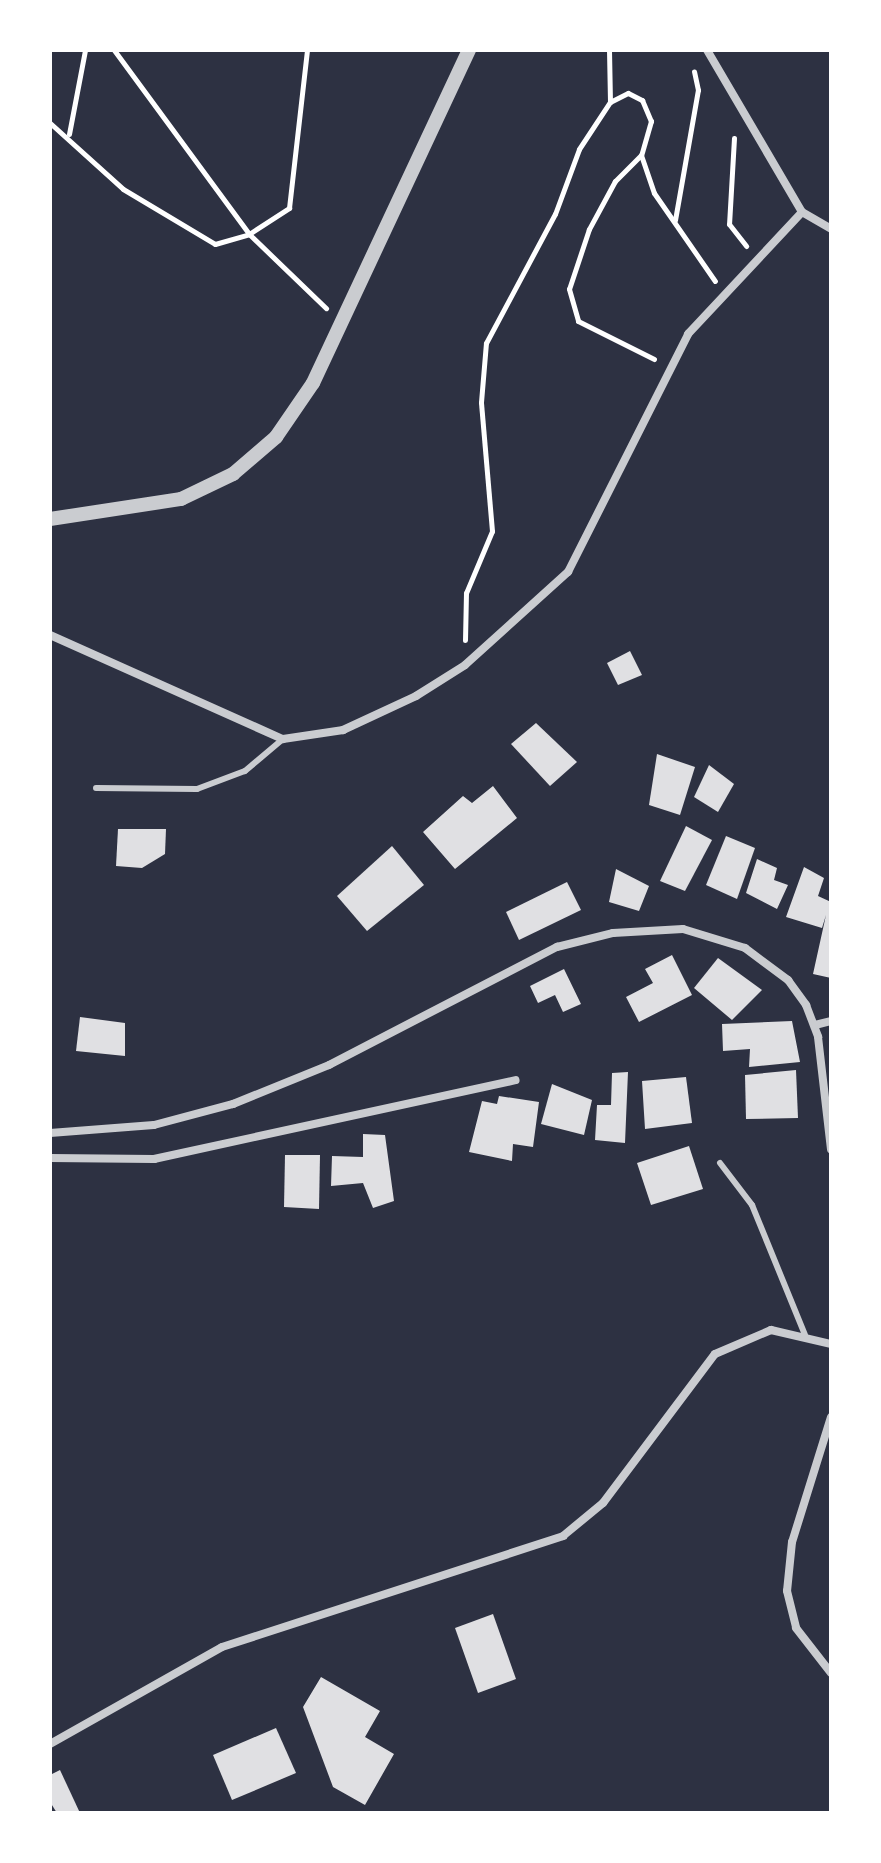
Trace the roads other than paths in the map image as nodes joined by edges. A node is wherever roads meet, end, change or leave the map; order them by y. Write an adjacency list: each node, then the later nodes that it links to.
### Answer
1 (469, 50): 5 (street)
2 (707, 50): 3 (street)
3 (802, 212): 4 (street); 7 (street)
4 (831, 229)
5 (50, 519)
6 (50, 635): 7 (street)
7 (283, 739): 8 (lane)
8 (96, 788)
9 (831, 1021): 10 (street)
10 (815, 1025): 12 (street); 13 (street)
11 (515, 1080): 14 (street)
12 (50, 1133)
13 (831, 1149)
14 (50, 1158)
15 (720, 1163): 16 (lane)
16 (805, 1335): 17 (street); 20 (street)
17 (831, 1344)
18 (831, 1417): 19 (street)
19 (831, 1673)
20 (50, 1744)

